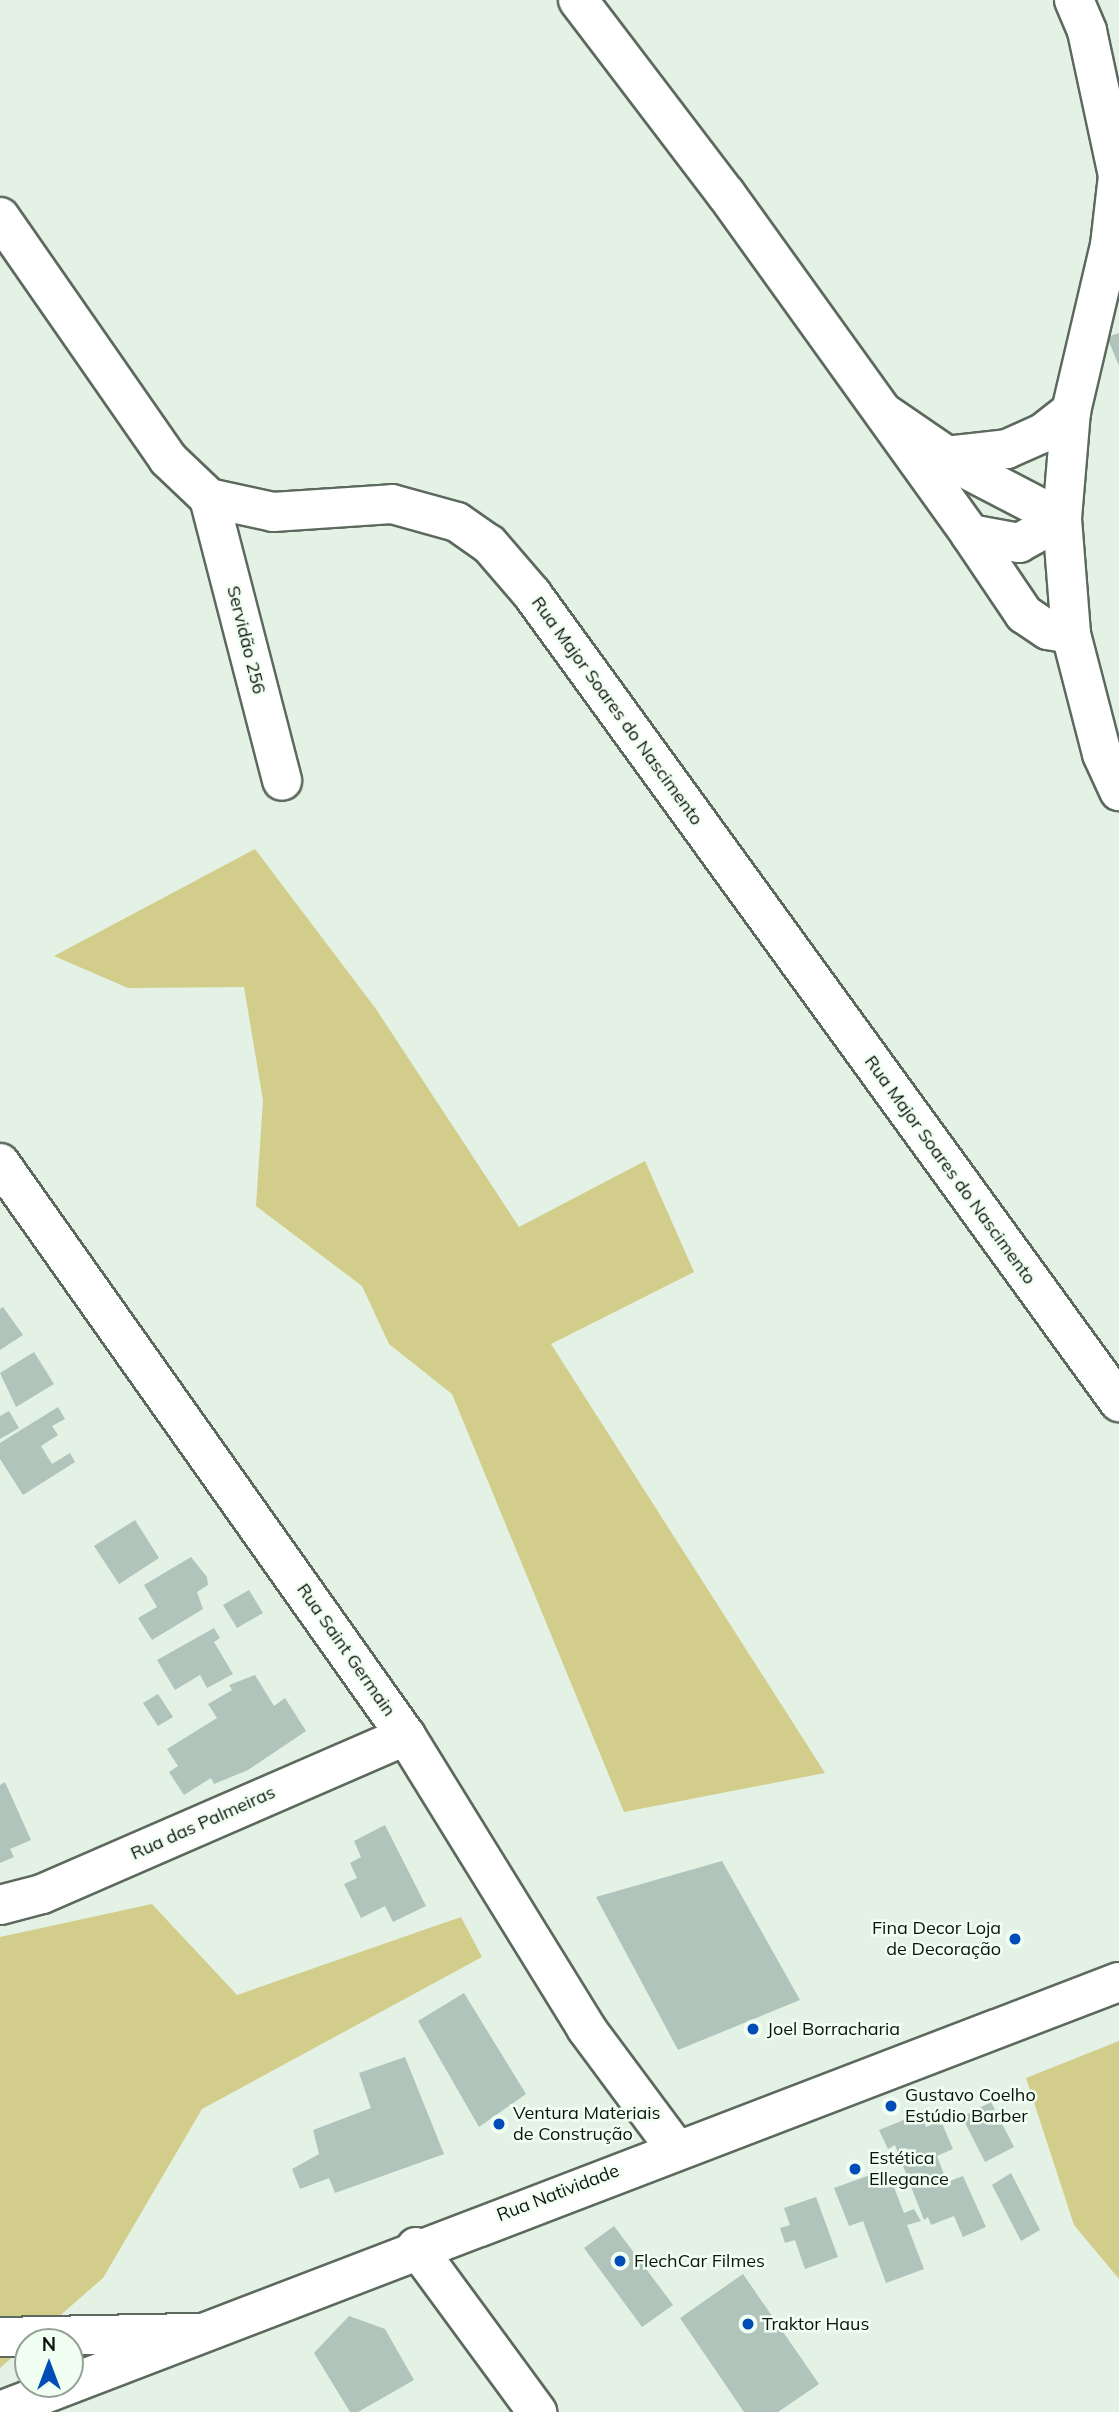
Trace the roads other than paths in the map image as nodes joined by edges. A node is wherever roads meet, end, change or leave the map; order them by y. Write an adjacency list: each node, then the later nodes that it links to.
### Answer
1 (578, 0): 6 (street)
2 (1074, 0): 3 (street)
3 (1119, 176): 5 (street)
4 (0, 217): 8 (street)
5 (1071, 411): 7 (street); 9 (street)
6 (887, 415): 7 (street); 10 (street)
7 (946, 456): 9 (street)
8 (209, 498): 12 (street, Servidão 256); 15 (street, Rua Major Soares do Nascimento)
9 (1062, 519): 10 (street); 11 (street)
10 (970, 534): 11 (street)
11 (1071, 634): 13 (street)
12 (282, 781)
13 (1119, 791)
14 (0, 1163): 16 (street, Rua Saint Germain)
15 (1119, 1402)
16 (406, 1736): 17 (street, Rua das Palmeiras); 19 (street, Rua Saint Germain)
17 (0, 1905)
18 (1119, 1982): 19 (street, Rua Natividade)
19 (675, 2148): 20 (street, Rua Natividade)
20 (416, 2247): 21 (street, Rua Natividade); 24 (street)
21 (201, 2333): 22 (street); 23 (street, Rua Natividade)
22 (0, 2337)
23 (26, 2408)
24 (537, 2412)

